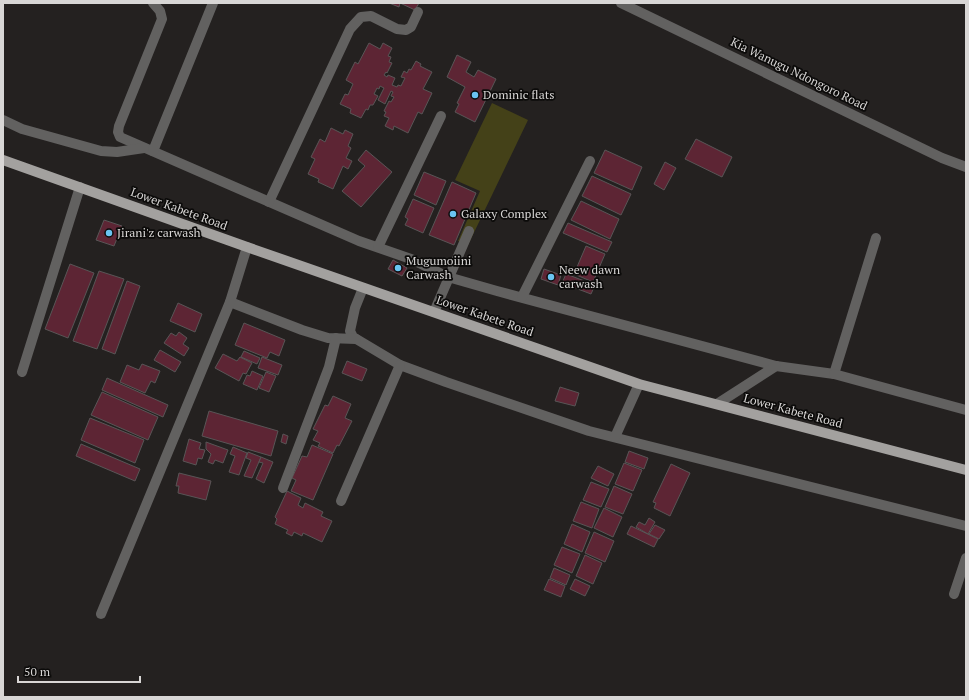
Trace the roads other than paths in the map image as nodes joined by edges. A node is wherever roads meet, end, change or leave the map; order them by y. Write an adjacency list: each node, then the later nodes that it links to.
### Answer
1 (154, 3): 7 (street)
2 (213, 3): 7 (street)
3 (621, 3): 10 (street, Kia Wanugu Ndongoro Road)
4 (418, 12): 12 (street)
5 (441, 116): 16 (street)
6 (3, 120): 7 (street)
7 (149, 149): 12 (street)
8 (3, 160): 11 (main road, Lower Kabete Road)
9 (590, 161): 19 (street)
10 (966, 167)
11 (80, 187): 15 (main road, Lower Kabete Road); 26 (street)
12 (269, 202): 16 (street)
13 (469, 231): 17 (street)
14 (876, 238): 27 (street)
15 (247, 247): 18 (main road, Lower Kabete Road); 20 (street)
16 (378, 247): 17 (street)
17 (448, 277): 19 (street); 21 (street)
18 (363, 288): 21 (main road, Lower Kabete Road); 23 (street)
19 (522, 297): 25 (street)
20 (230, 302): 22 (street); 38 (street)
21 (434, 312): 28 (main road, Lower Kabete Road)
22 (336, 338): 23 (street); 33 (street)
23 (356, 339): 24 (street)
24 (400, 365): 31 (street); 34 (street)
25 (776, 366): 27 (street); 29 (street)
26 (22, 372)
27 (834, 374): 30 (street)
28 (639, 384): 29 (main road, Lower Kabete Road); 31 (street)
29 (717, 404): 32 (main road, Lower Kabete Road)
30 (966, 410)
31 (615, 437): 35 (street)
32 (966, 470)
33 (283, 488)
34 (341, 501)
35 (966, 526)
36 (966, 558): 37 (street)
37 (954, 594)
38 (101, 614)

